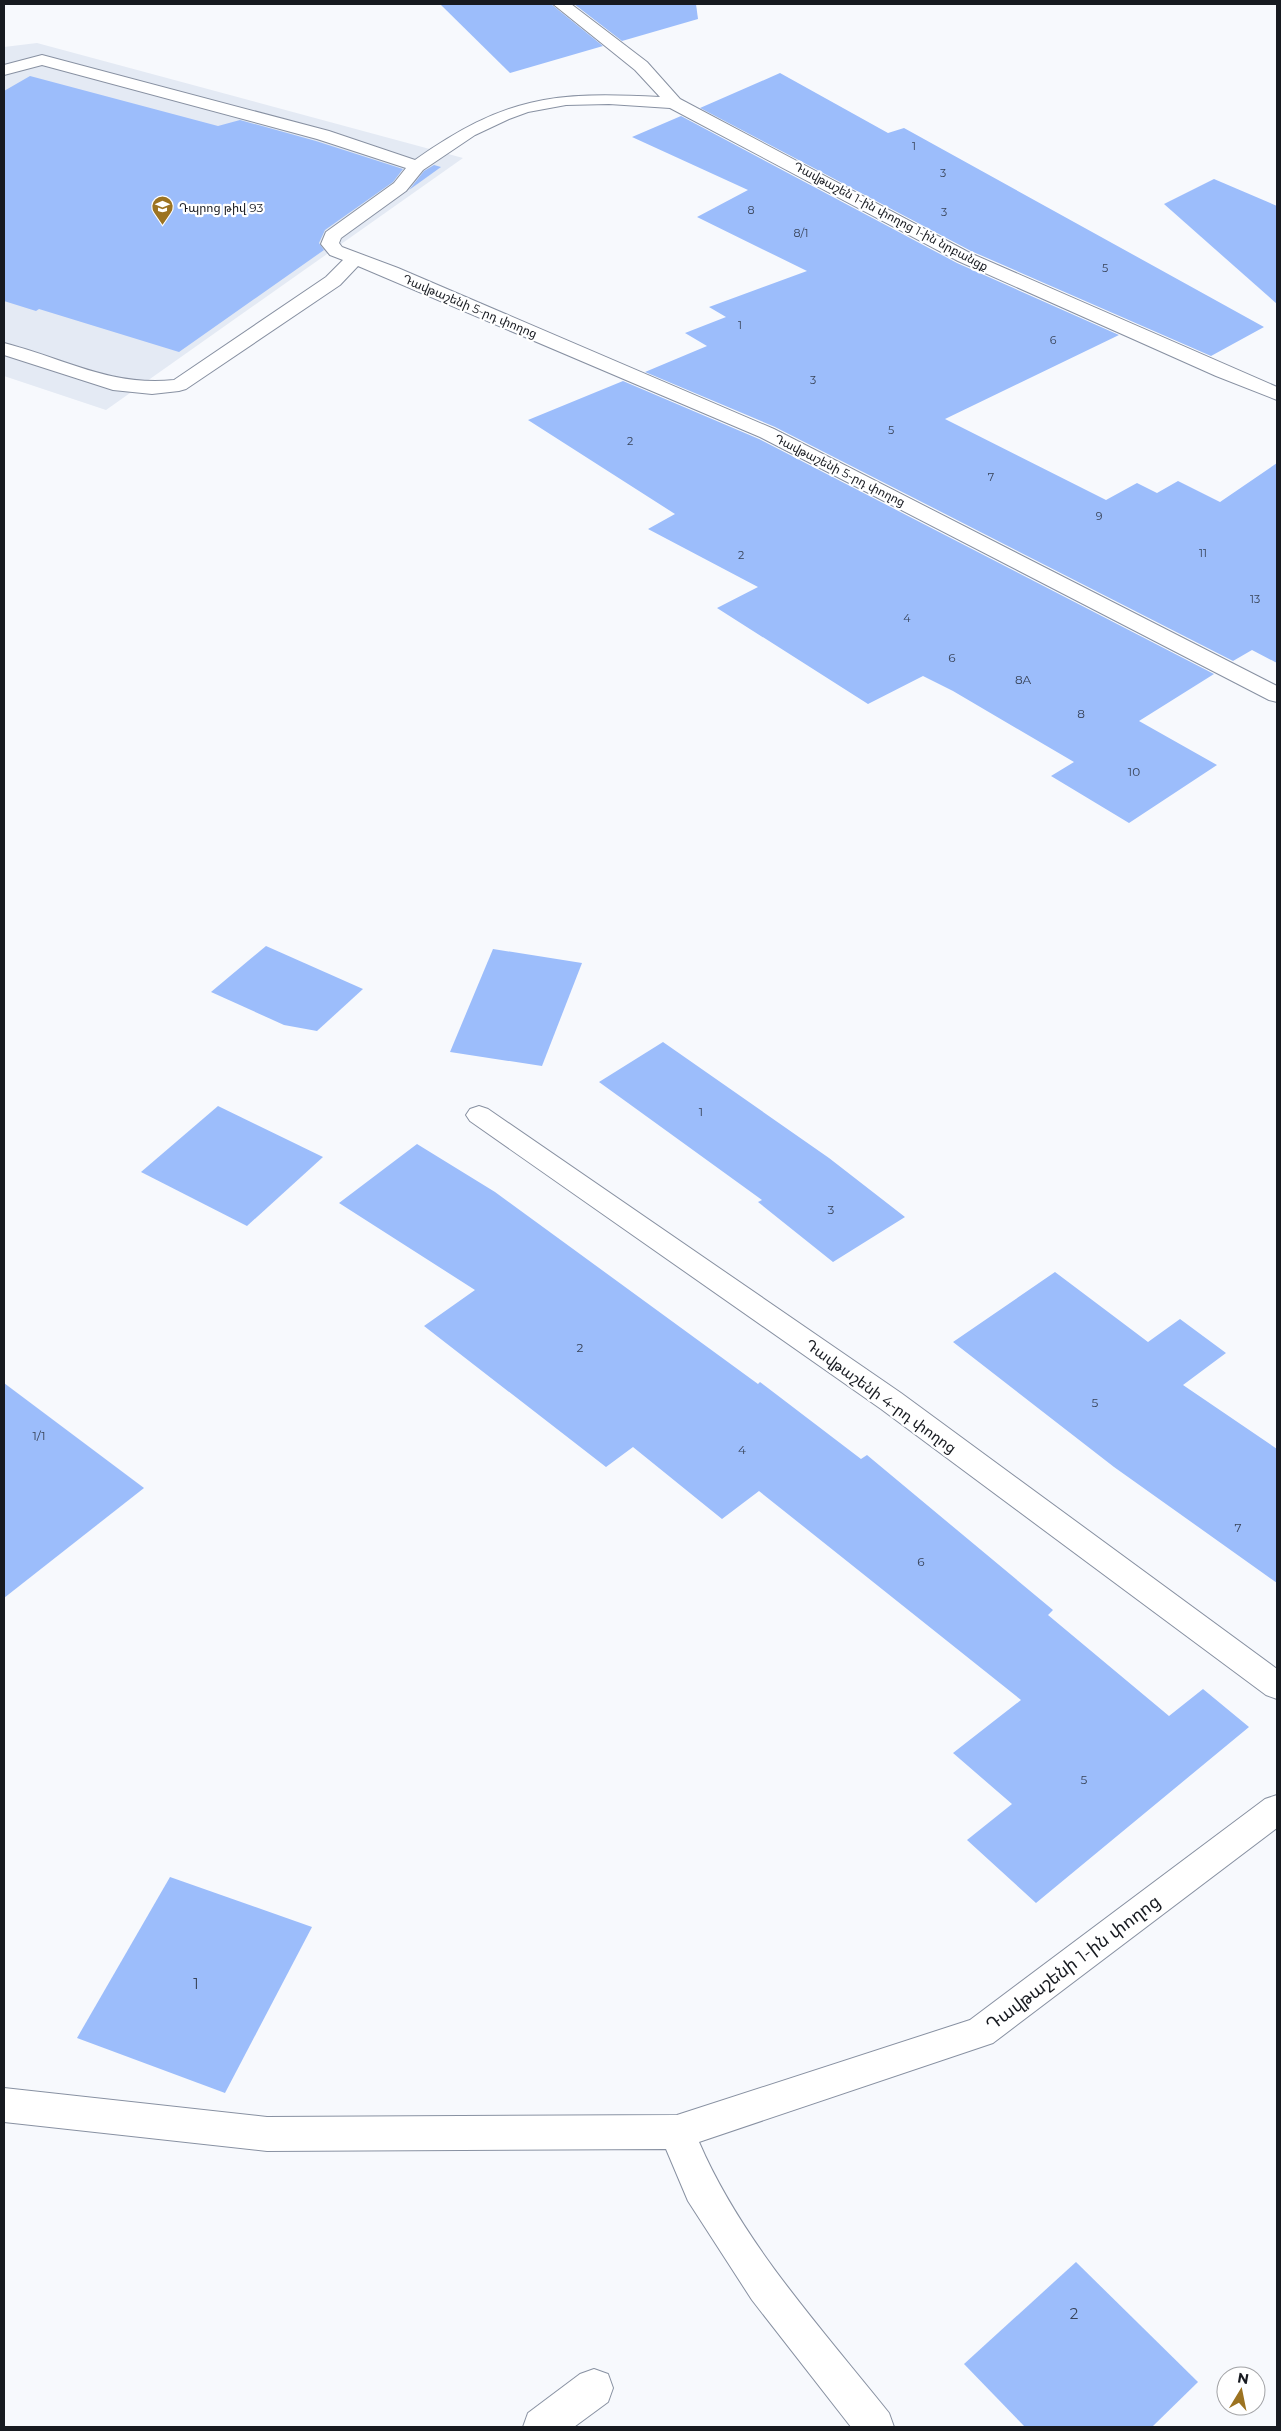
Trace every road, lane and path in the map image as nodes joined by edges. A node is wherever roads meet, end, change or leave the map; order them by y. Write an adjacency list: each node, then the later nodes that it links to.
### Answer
1 (561, 4): 3 (street, Դավթաշեն 1-ին փողոց 1-ին նրբանցք)
2 (4, 70): 4 (street)
3 (674, 103): 4 (street); 7 (street, Դավթաշեն 1-ին փողոց 1-ին նրբանցք)
4 (417, 166): 5 (street, Դավթաշենի 5-րդ փողոց)
5 (354, 260): 6 (street); 8 (street, Դավթաշենի 5-րդ փողոց)
6 (4, 349)
7 (1277, 394)
8 (1277, 695)
9 (479, 1115): 10 (street, Դավթաշենի 4-րդ փողոց)
10 (1277, 1686)
11 (1277, 1809): 13 (street, Դավթաշենի 1-ին փողոց)
12 (4, 2105): 13 (street, Դավթաշենի 1-ին փողոց)
13 (676, 2132): 16 (street)
14 (594, 2388): 15 (street)
15 (542, 2427)
16 (875, 2427)

